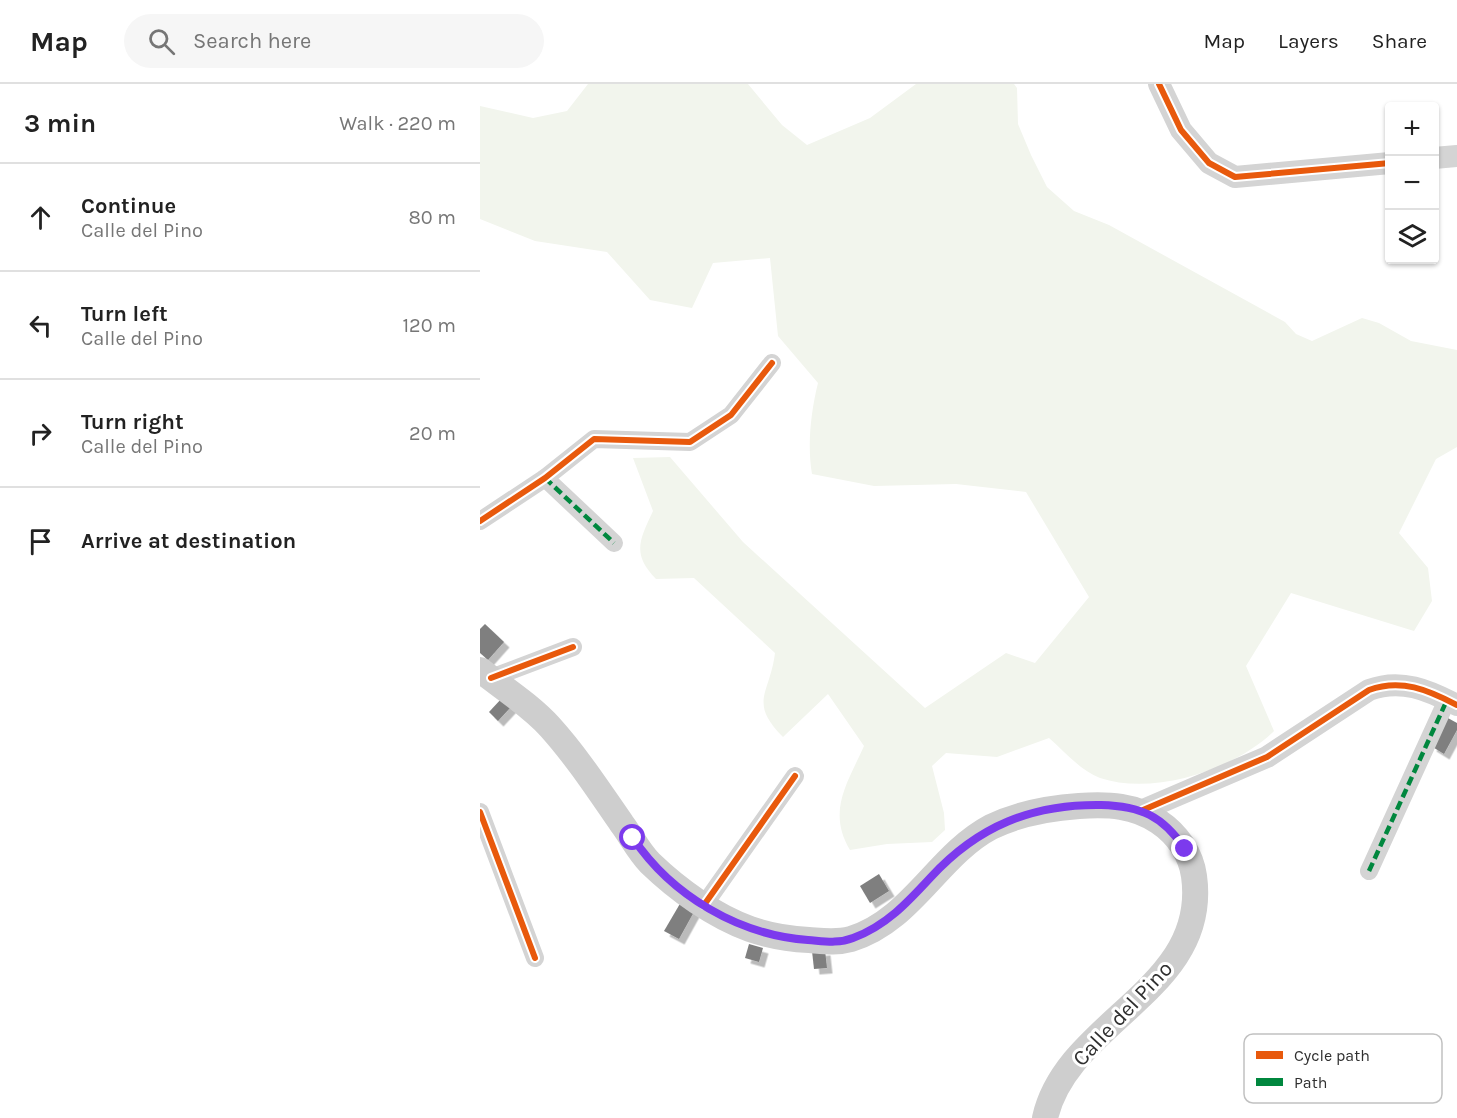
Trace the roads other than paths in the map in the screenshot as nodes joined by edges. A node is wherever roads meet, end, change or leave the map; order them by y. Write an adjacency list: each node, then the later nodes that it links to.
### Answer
1 (1159, 84): 4 (street)
2 (1457, 156): 3 (street)
3 (1439, 158)
4 (1385, 163)
5 (772, 363): 6 (street)
6 (545, 478): 7 (street); 8 (street)
7 (480, 521)
8 (614, 543)
9 (573, 647): 10 (street)
10 (485, 674): 16 (main road, Calle del Pino)
11 (1452, 702): 13 (street); 15 (street)
12 (795, 776): 16 (street)
13 (1143, 810): 16 (main road, Calle del Pino); 18 (main road, Calle del Pino)
14 (480, 812): 17 (street)
15 (1369, 871)
16 (704, 905)
17 (535, 958)
18 (1045, 1118)

